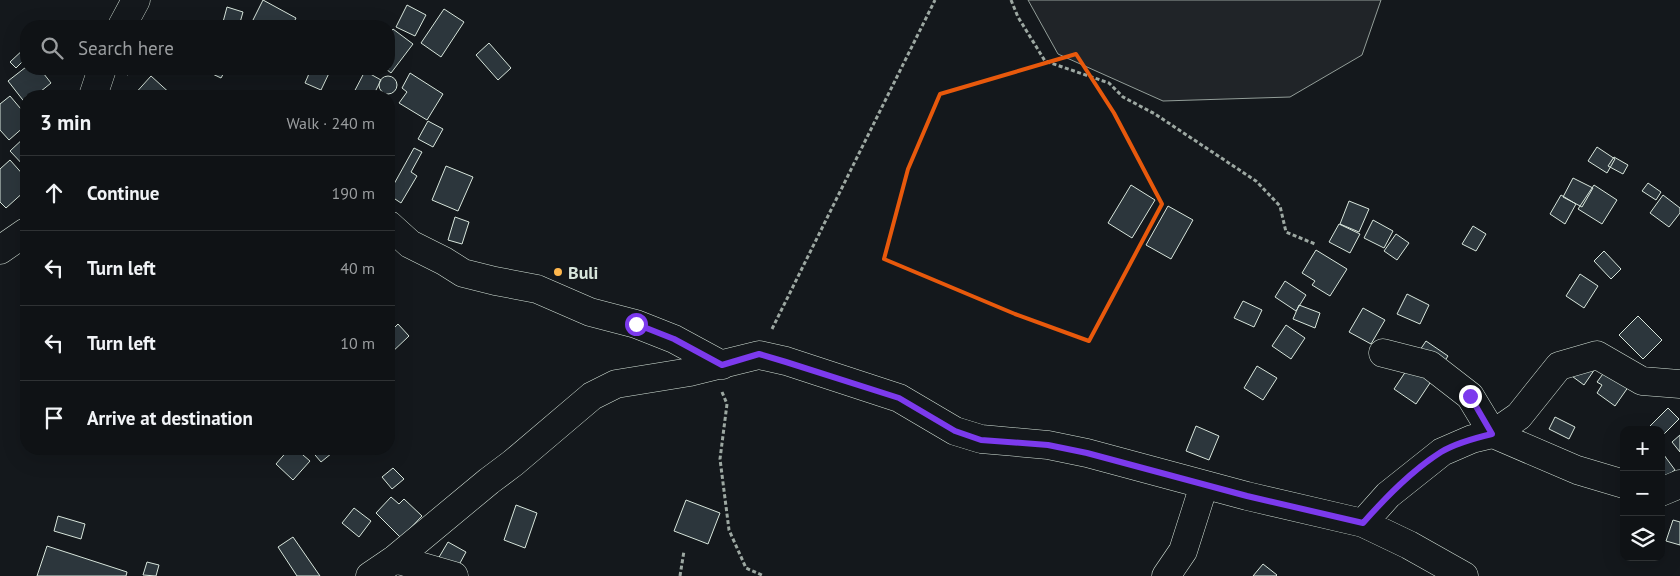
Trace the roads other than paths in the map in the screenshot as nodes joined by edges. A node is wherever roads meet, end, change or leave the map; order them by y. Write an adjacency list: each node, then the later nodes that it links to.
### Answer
1 (136, 0): 2 (street)
2 (125, 20)
3 (100, 75): 4 (street)
4 (95, 90)
5 (395, 230): 9 (street)
6 (20, 236): 7 (street)
7 (0, 250)
8 (1383, 353): 11 (street)
9 (722, 365): 14 (street); 17 (street)
10 (1680, 384): 11 (street)
11 (1492, 434): 12 (street); 16 (street)
12 (1620, 483)
13 (1680, 484): 15 (street)
14 (1204, 485): 16 (street); 20 (street)
15 (1665, 490)
16 (1363, 523): 21 (street)
17 (394, 559): 18 (street); 19 (street)
18 (370, 576)
19 (454, 576)
20 (1166, 576)
21 (1464, 576)

